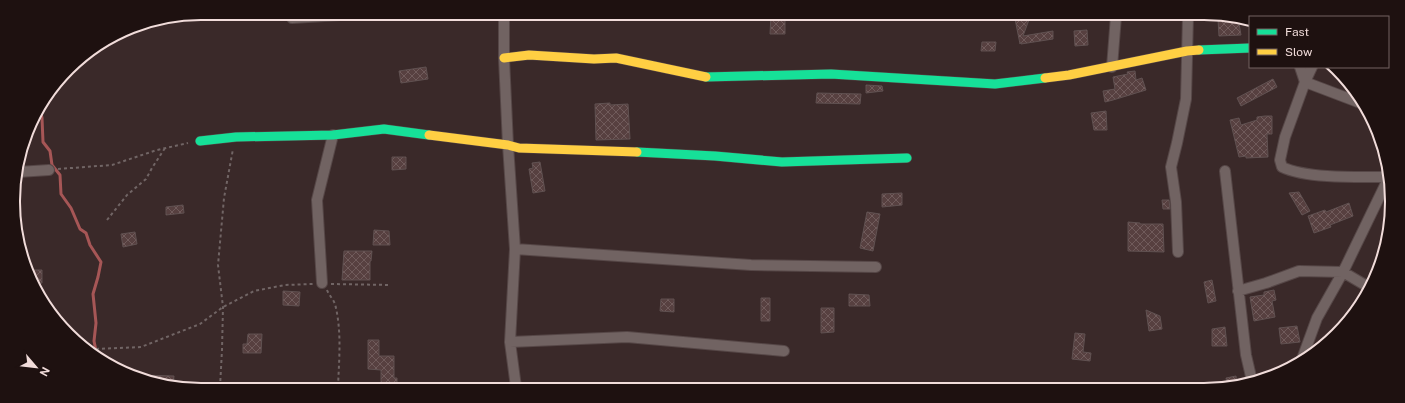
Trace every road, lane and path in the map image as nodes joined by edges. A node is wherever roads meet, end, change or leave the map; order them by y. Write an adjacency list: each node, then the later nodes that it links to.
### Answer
1 (504, 20): 6 (street)
2 (1116, 20): 7 (street)
3 (1188, 20): 5 (street)
4 (1249, 48): 5 (street)
5 (1187, 51): 7 (street); 25 (street)
6 (504, 58): 7 (street); 15 (street)
7 (1112, 67)
8 (1300, 68): 10 (street)
9 (1311, 68): 10 (street)
10 (1304, 82): 11 (street); 21 (street)
11 (1354, 101)
12 (333, 135): 13 (street); 15 (street); 28 (street)
13 (236, 136): 14 (street); 32 (path)
14 (200, 141): 16 (path)
15 (508, 145): 17 (street); 24 (street)
16 (165, 148): 18 (path); 23 (path)
17 (908, 158)
18 (49, 170): 20 (street)
19 (1225, 171): 31 (street)
20 (23, 172)
21 (1383, 178)
22 (1384, 186): 27 (street)
23 (107, 220)
24 (515, 249): 26 (street); 33 (street)
25 (1178, 252)
26 (876, 267)
27 (1343, 272): 30 (street); 31 (street); 36 (street)
28 (322, 283): 29 (path); 32 (path); 39 (path)
29 (390, 285)
30 (1365, 285)
31 (1238, 291): 37 (street)
32 (223, 308): 34 (path); 38 (path)
33 (510, 342): 35 (street); 40 (street)
34 (96, 349)
35 (784, 351)
36 (1305, 351)
37 (1251, 377)
38 (220, 383)
39 (338, 383)
40 (515, 383)

